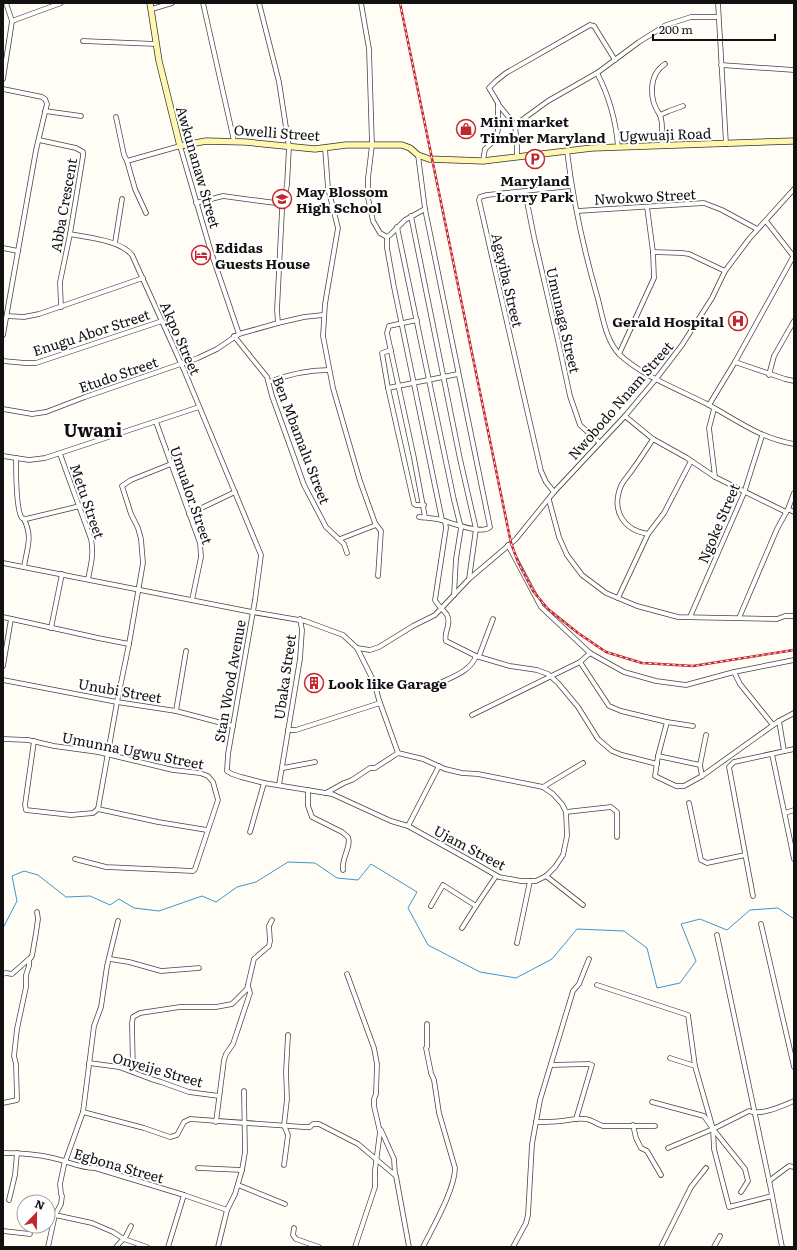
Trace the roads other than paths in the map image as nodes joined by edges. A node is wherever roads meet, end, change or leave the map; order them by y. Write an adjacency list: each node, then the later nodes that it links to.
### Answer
1 (6, 3): 10 (street)
2 (61, 3): 10 (street)
3 (172, 3): 8 (street)
4 (203, 3): 29 (street)
5 (259, 3): 35 (street)
6 (361, 3): 32 (street)
7 (718, 3): 9 (street)
8 (151, 6): 12 (street, Awkunanaw Street)
9 (718, 16): 14 (street); 16 (street)
10 (12, 21): 13 (street)
11 (83, 41): 12 (street)
12 (156, 44): 33 (street, Awkunanaw Street)
13 (5, 53): 19 (street)
14 (615, 60): 18 (street); 21 (street)
15 (665, 64): 24 (street)
16 (722, 65): 17 (street); 31 (street)
17 (794, 70)
18 (597, 73): 27 (street); 36 (street)
19 (3, 79)
20 (3, 89): 23 (street)
21 (498, 103): 27 (street); 42 (street)
22 (683, 106): 24 (street)
23 (45, 111): 25 (street); 28 (street)
24 (660, 115): 34 (street)
25 (81, 116)
26 (116, 117): 41 (street)
27 (515, 125): 40 (street)
28 (39, 140): 57 (street, Abba Crescent); 61 (street)
29 (234, 141): 33 (street, Owelli Street); 35 (street, Owelli Street)
30 (794, 141): 31 (street, Ugwuaji Road)
31 (726, 144): 34 (street, Ugwuaji Road)
32 (372, 145): 37 (street, Owelli Street); 39 (street, Owelli Street); 58 (street)
33 (180, 146): 41 (street); 47 (street, Awkunanaw Street)
34 (662, 146): 36 (street, Ugwuaji Road)
35 (290, 147): 37 (street, Owelli Street); 48 (street)
36 (618, 147): 38 (street, Ugwuaji Road)
37 (325, 148): 67 (street)
38 (567, 151): 40 (street, Ugwuaji Road); 43 (street)
39 (418, 155): 42 (street, Ugwuaji Road); 50 (street)
40 (517, 157): 42 (street, Ugwuaji Road)
41 (127, 161): 52 (street)
42 (483, 161)
43 (571, 186): 45 (street, Agayiba Street); 51 (street)
44 (794, 189): 54 (street, Nwobodo Nnam Street)
45 (525, 192): 100 (street, Umunaga Street); 109 (street, Agayiba Street)
46 (122, 199): 59 (street)
47 (196, 203): 48 (street); 75 (street, Awkunanaw Street)
48 (283, 204): 72 (street)
49 (647, 207): 51 (street, Nwokwo Street); 56 (street, Nwokwo Street); 62 (street)
50 (425, 209): 53 (street); 82 (street)
51 (577, 211): 77 (street)
52 (146, 213)
53 (411, 216): 55 (street); 84 (street)
54 (766, 221): 56 (street, Nwobodo Nnam Street); 63 (street)
55 (397, 227): 58 (street); 69 (street)
56 (757, 229): 64 (street, Nwobodo Nnam Street)
57 (70, 234): 59 (street, Akpo Street); 66 (street, Abba Crescent)
58 (387, 237): 73 (street)
59 (115, 243): 65 (street, Akpo Street)
60 (3, 248): 61 (street)
61 (18, 251): 68 (street)
62 (653, 252): 64 (street); 77 (street)
63 (794, 257): 79 (street)
64 (725, 271): 85 (street, Nwobodo Nnam Street)
65 (143, 278): 66 (street); 70 (street, Akpo Street)
66 (61, 307): 68 (street)
67 (323, 315): 72 (street, Etudo Street); 81 (street)
68 (7, 316): 74 (street)
69 (417, 320): 73 (street); 86 (street)
70 (162, 321): 78 (street, Enugu Abor Street); 80 (street, Akpo Street)
71 (794, 321): 83 (street)
72 (278, 323): 75 (street, Etudo Street)
73 (401, 323): 76 (street); 89 (street)
74 (3, 334)
75 (236, 335): 80 (street, Etudo Street); 88 (street, Ben Mbamalu Street)
76 (391, 350): 90 (street); 91 (street)
77 (619, 354): 85 (street)
78 (3, 361)
79 (735, 362): 83 (street); 92 (street)
80 (182, 364): 93 (street, Akpo Street); 94 (street, Etudo Street)
81 (329, 370): 88 (street); 122 (street)
82 (458, 374): 84 (street); 124 (street)
83 (769, 375): 87 (street)
84 (444, 377): 86 (street); 124 (street)
85 (656, 379): 92 (street); 96 (street, Nwobodo Nnam Street)
86 (429, 380): 89 (street); 123 (street)
87 (794, 381)
88 (269, 382): 126 (street, Ben Mbamalu Street)
89 (414, 383): 90 (street); 121 (street)
90 (398, 386): 91 (street); 113 (street)
91 (388, 388): 113 (street)
92 (709, 405): 95 (street)
93 (199, 407): 97 (street); 108 (street, Akpo Street)
94 (3, 409)
95 (714, 409): 98 (street); 107 (street)
96 (625, 416): 99 (street); 100 (street, Nwobodo Nnam Street)
97 (156, 422): 102 (street); 106 (street, Umualor Street)
98 (762, 436): 101 (street); 110 (street, Ngoke Street)
99 (654, 439): 105 (street); 125 (street)
100 (600, 443): 109 (street, Nwobodo Nnam Street)
101 (794, 444)
102 (60, 454): 104 (street); 114 (street, Metu Street)
103 (3, 456): 104 (street)
104 (16, 458): 120 (street)
105 (691, 461): 107 (street); 125 (street)
106 (171, 464): 117 (street, Umualor Street); 135 (street)
107 (715, 477): 110 (street)
108 (235, 492): 117 (street); 139 (street, Akpo Street)
109 (554, 492): 112 (street, Nwobodo Nnam Street)
110 (744, 493): 115 (street); 144 (street, Ngoke Street)
111 (794, 493): 115 (street)
112 (549, 500): 127 (street, Nwobodo Nnam Street); 137 (street)
113 (424, 505): 119 (street)
114 (80, 506): 120 (street); 133 (street, Metu Street)
115 (787, 511): 116 (street); 145 (street)
116 (794, 512)
117 (189, 514): 138 (street, Umualor Street)
118 (419, 517): 119 (street)
119 (425, 518): 121 (street)
120 (24, 519): 130 (street)
121 (444, 521): 123 (street); 140 (street)
122 (376, 525): 126 (street); 132 (street)
123 (461, 526): 124 (street); 136 (street)
124 (476, 529): 134 (street)
125 (648, 534): 137 (street)
126 (340, 539): 128 (street, Ben Mbamalu Street)
127 (508, 545): 134 (street, Nwobodo Nnam Street); 153 (street)
128 (347, 553)
129 (3, 563): 130 (street, Ubaka Street)
130 (24, 567): 131 (street, Ubaka Street)
131 (62, 574): 133 (street, Ubaka Street); 149 (street)
132 (378, 576)
133 (88, 579): 135 (street, Ubaka Street)
134 (469, 579): 136 (street, Nwobodo Nnam Street)
135 (138, 589): 138 (street, Ubaka Street); 150 (street)
136 (454, 595): 140 (street, Nwobodo Nnam Street)
137 (618, 598): 144 (street)
138 (192, 600): 141 (street, Ubaka Street)
139 (255, 600): 141 (street, Stan Wood Avenue)
140 (442, 610): 151 (street); 154 (street)
141 (252, 612): 147 (street, Ubaka Street); 170 (street, Stan Wood Avenue)
142 (794, 616): 145 (street)
143 (3, 617): 146 (street)
144 (690, 617): 145 (street)
145 (739, 618)
146 (11, 619): 149 (street); 157 (street)
147 (300, 619): 151 (street); 172 (street, Ubaka Street)
148 (493, 619): 154 (street)
149 (51, 628): 150 (street)
150 (129, 644): 162 (street)
151 (357, 648): 163 (street)
152 (186, 651): 164 (street)
153 (590, 653): 156 (street); 158 (street)
154 (477, 656): 159 (street); 161 (street)
155 (794, 660): 158 (street)
156 (580, 662): 159 (street); 168 (street)
157 (3, 666)
158 (734, 672): 169 (street)
159 (551, 676): 166 (street); 185 (street)
160 (3, 680): 162 (street, Unubi Street)
161 (438, 684)
162 (117, 702): 164 (street, Unubi Street); 179 (street)
163 (380, 703): 172 (street); 178 (street)
164 (176, 711): 170 (street, Unubi Street)
165 (794, 713): 167 (street)
166 (472, 715)
167 (779, 721): 169 (street); 177 (street)
168 (667, 722): 171 (street); 182 (street)
169 (773, 725): 189 (street)
170 (233, 726): 180 (street, Stan Wood Avenue)
171 (693, 726)
172 (288, 730): 188 (street, Ubaka Street)
173 (706, 735): 186 (street)
174 (3, 739): 175 (street, Umunna Ugwu Street)
175 (34, 741): 179 (street, Umunna Ugwu Street); 196 (street)
176 (794, 749): 177 (street)
177 (784, 751): 181 (street)
178 (398, 753): 187 (street); 194 (street)
179 (107, 754): 196 (street); 201 (street, Umunna Ugwu Street)
180 (228, 754): 190 (street, Ujam Street)
181 (772, 754): 199 (street); 204 (street)
182 (658, 756): 185 (street); 186 (street)
183 (315, 762): 188 (street)
184 (583, 763): 192 (street)
185 (657, 764): 189 (street)
186 (700, 765): 189 (street)
187 (439, 766): 192 (street); 200 (street)
188 (283, 768): 191 (street, Ubaka Street)
189 (702, 776)
190 (264, 783): 191 (street, Ujam Street); 202 (street)
191 (279, 785): 193 (street, Ujam Street)
192 (543, 786): 198 (street)
193 (308, 790): 194 (street, Ujam Street); 207 (street)
194 (324, 793): 200 (street, Ujam Street)
195 (689, 803): 204 (street)
196 (98, 809): 201 (street)
197 (794, 810): 199 (street)
198 (566, 812): 203 (street); 209 (street)
199 (785, 813): 206 (street)
200 (408, 826): 208 (street, Ujam Street)
201 (207, 830): 205 (street, Umunna Ugwu Street)
202 (250, 832)
203 (617, 837)
204 (745, 855): 211 (street)
205 (75, 859)
206 (794, 859)
207 (343, 870)
208 (496, 876): 210 (street, Ujam Street); 214 (street)
209 (546, 876): 210 (street, Ujam Street); 212 (street)
210 (530, 881): 221 (street)
211 (753, 896)
212 (582, 905)
213 (431, 906): 214 (street)
214 (476, 906): 219 (street)
215 (37, 912): 222 (street)
216 (272, 920): 229 (street)
217 (118, 921): 223 (street)
218 (761, 924): 236 (street)
219 (462, 928)
220 (717, 935): 244 (street)
221 (518, 943)
222 (32, 956): 226 (street); 242 (street)
223 (110, 959): 225 (street); 233 (street)
224 (589, 959): 234 (street)
225 (198, 968)
226 (3, 974)
227 (346, 974): 249 (street)
228 (597, 985): 235 (street)
229 (248, 986): 237 (street); 239 (street)
230 (427, 1024): 291 (street)
231 (288, 1035): 250 (street)
232 (670, 1058): 235 (street)
233 (90, 1063): 237 (street, Onyeije Street); 243 (street)
234 (551, 1065): 245 (street); 247 (street)
235 (696, 1066): 253 (street)
236 (794, 1066)
237 (133, 1072): 239 (street, Onyeije Street)
238 (244, 1091): 248 (street)
239 (219, 1096): 246 (street)
240 (794, 1101): 244 (street)
241 (652, 1102): 253 (street)
242 (3, 1103)
243 (83, 1112): 246 (street); 257 (street)
244 (754, 1113): 253 (street); 266 (street)
245 (576, 1119): 247 (street); 251 (street)
246 (216, 1122): 248 (street)
247 (536, 1122): 292 (street)
248 (244, 1123): 250 (street); 263 (street)
249 (378, 1124): 258 (street); 264 (street)
250 (284, 1125): 258 (street); 259 (street)
251 (634, 1125): 252 (street); 265 (street)
252 (654, 1126)
253 (713, 1129): 254 (street); 268 (street); 270 (street)
254 (668, 1148)
255 (3, 1153): 256 (street, Egbona Street)
256 (17, 1154): 257 (street, Egbona Street); 271 (street)
257 (65, 1161): 269 (street, Egbona Street); 274 (street)
258 (377, 1161): 264 (street); 289 (street)
259 (284, 1165)
260 (794, 1166): 266 (street)
261 (198, 1168): 263 (street)
262 (706, 1168): 293 (street)
263 (242, 1170): 267 (street)
264 (395, 1175): 290 (street)
265 (661, 1175)
266 (770, 1181): 270 (street)
267 (238, 1185): 272 (street); 273 (street)
268 (741, 1192)
269 (184, 1195): 273 (street, Egbona Street); 286 (street)
270 (772, 1196): 295 (street)
271 (9, 1200)
272 (285, 1204)
273 (227, 1210): 287 (street)
274 (56, 1213)
275 (56, 1215): 282 (street)
276 (131, 1226): 282 (street)
277 (294, 1228): 288 (street)
278 (3, 1231): 279 (street)
279 (16, 1232)
280 (51, 1234): 283 (street)
281 (720, 1236): 294 (street)
282 (124, 1238): 284 (street); 285 (street)
283 (48, 1247)
284 (116, 1247)
285 (147, 1247)
286 (168, 1247)
287 (218, 1247)
288 (319, 1247)
289 (355, 1247)
290 (409, 1247)
291 (423, 1247)
292 (513, 1247)
293 (661, 1247)
294 (714, 1247)
295 (782, 1247)

